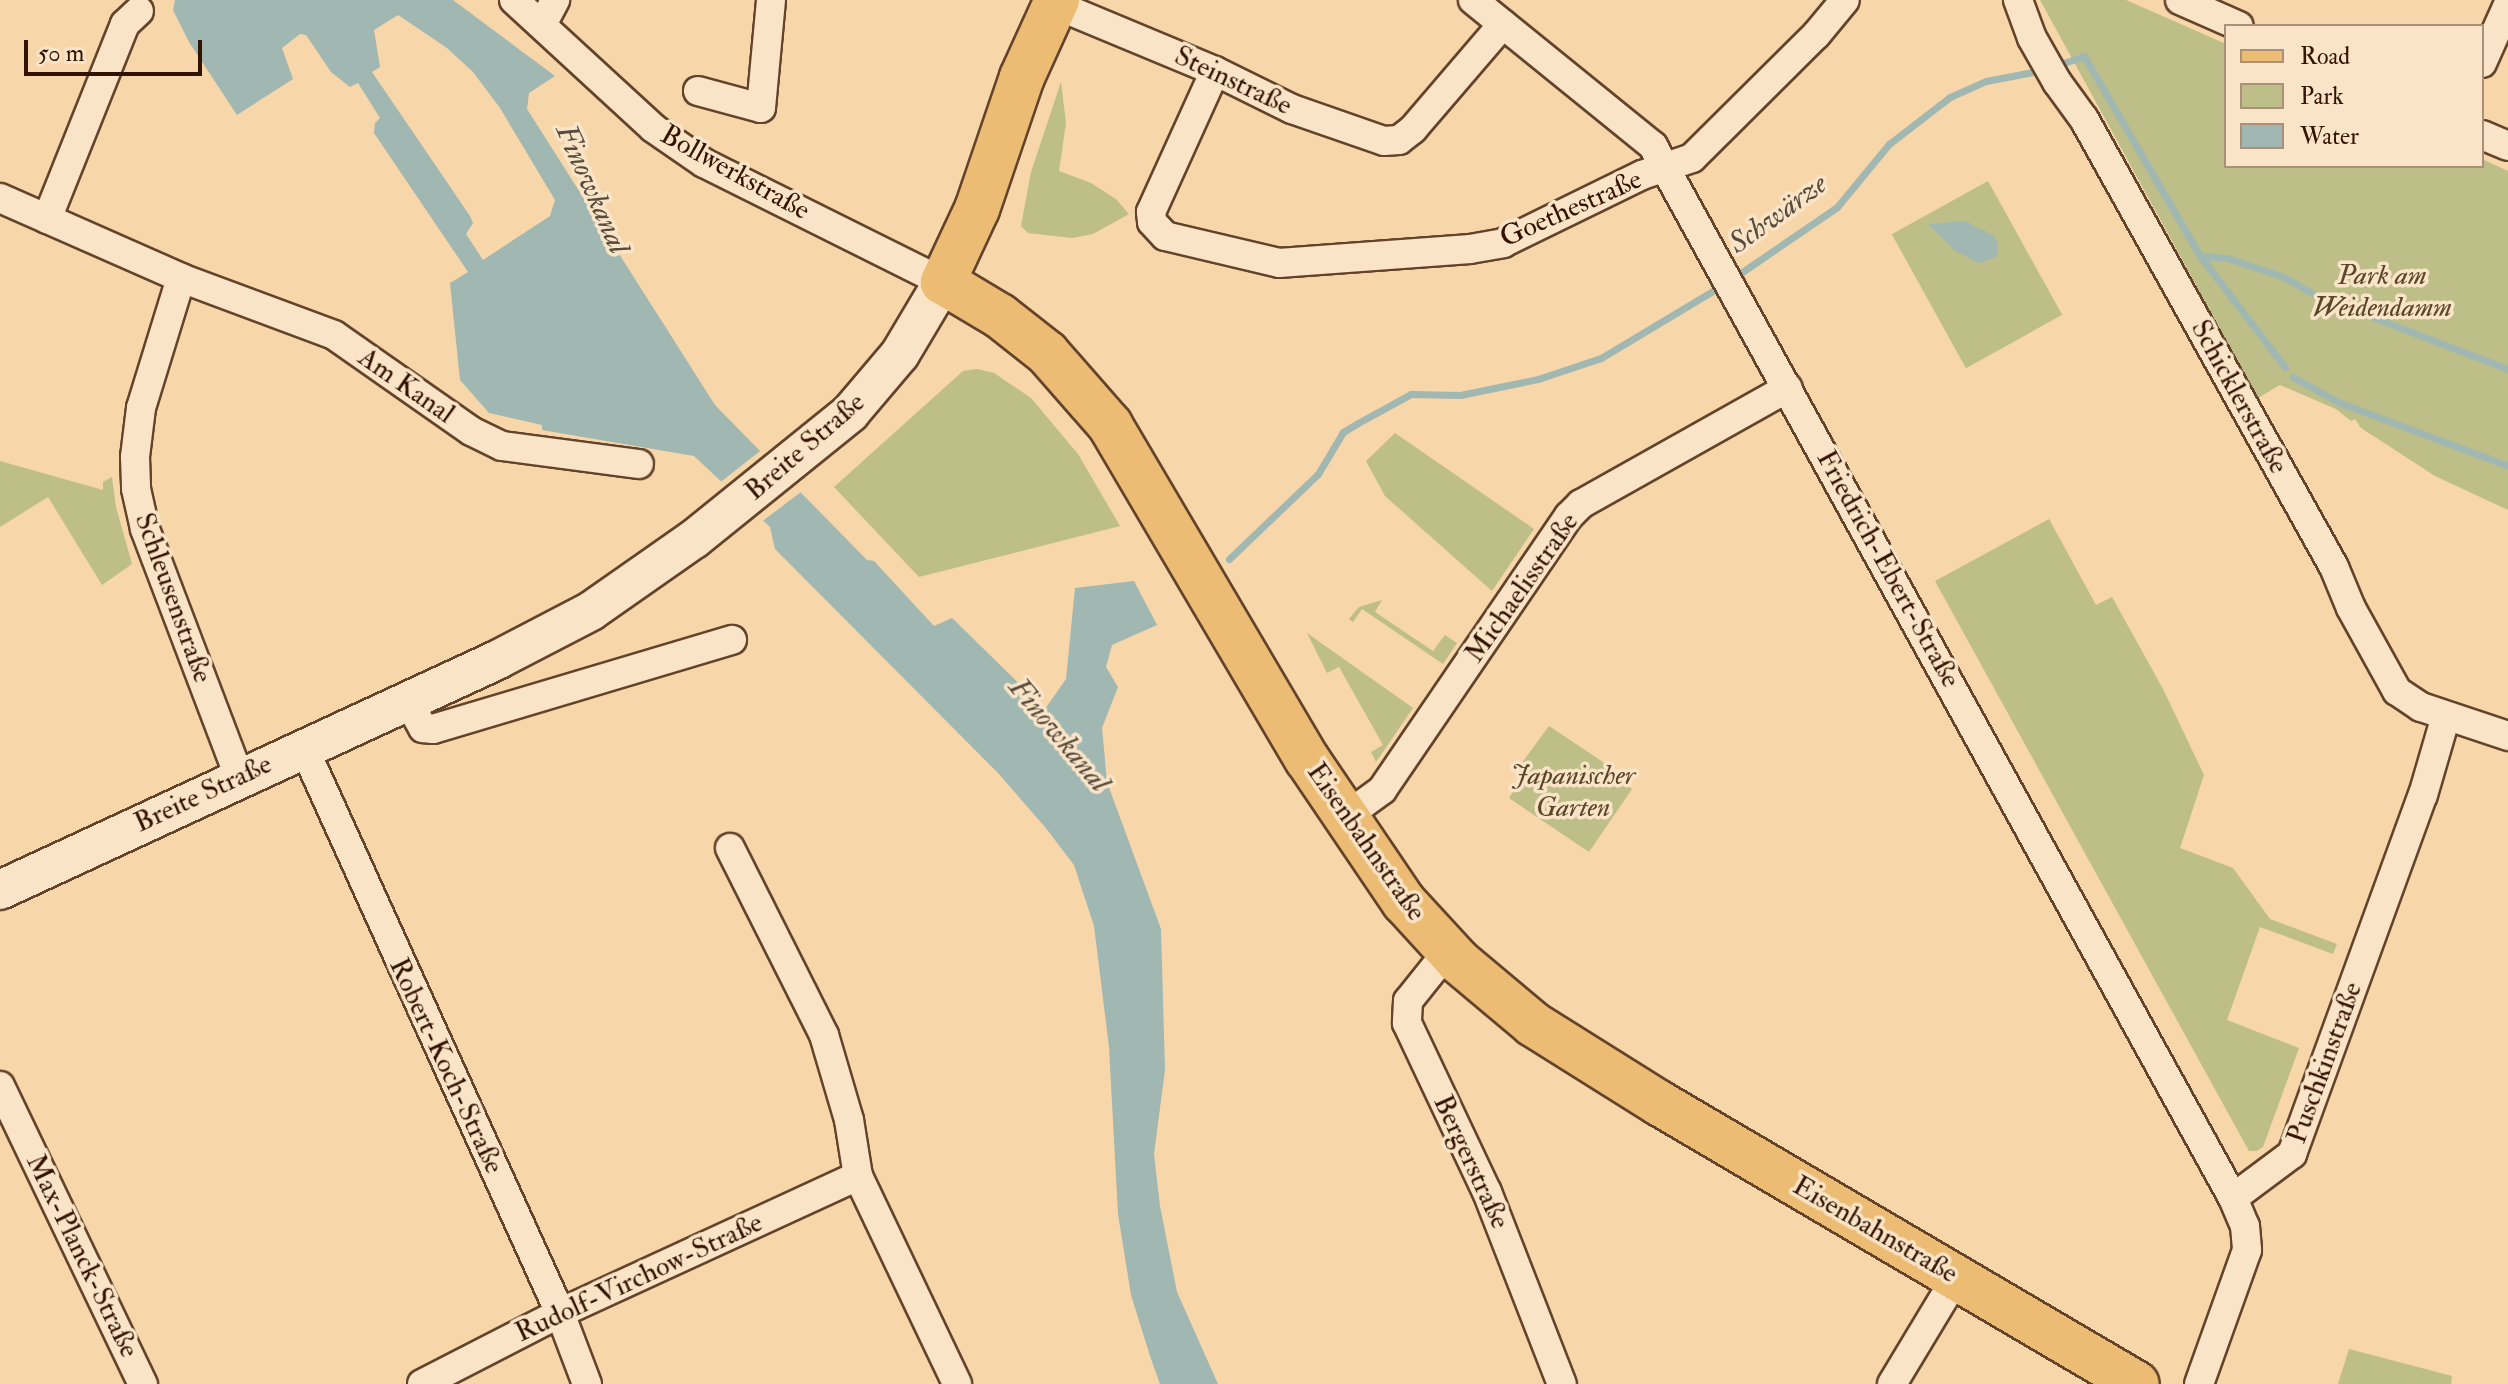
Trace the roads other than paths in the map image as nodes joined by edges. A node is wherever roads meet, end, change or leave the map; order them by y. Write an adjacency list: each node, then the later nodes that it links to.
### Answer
1 (514, 0): 10 (street, Bollwerkstraße)
2 (771, 0): 15 (street)
3 (1473, 0): 11 (street, Friedrich-Ebert-Straße)
4 (1845, 0): 18 (street, Goethestraße)
5 (2018, 0): 27 (street, Schicklerstraße)
6 (2180, 0): 12 (street)
7 (1055, 2): 14 (street, Steinstraße); 22 (main road, Breite Straße)
8 (2508, 5): 13 (street)
9 (139, 11): 20 (street)
10 (549, 12): 22 (street, Bollwerkstraße)
11 (1503, 24): 14 (street, Steinstraße); 18 (street, Friedrich-Ebert-Straße)
12 (2234, 24)
13 (2484, 59)
14 (1215, 71): 18 (street, Goethestraße)
15 (698, 91)
16 (2484, 136): 17 (street)
17 (2508, 146)
18 (1666, 168): 23 (street, Friedrich-Ebert-Straße)
19 (0, 198): 20 (street)
20 (47, 219): 21 (street)
21 (181, 278): 24 (street, Am Kanal); 30 (street, Schleusenstraße)
22 (943, 282): 26 (main road, Breite Straße); 31 (main road, Eisenbahnstraße)
23 (1788, 388): 31 (street, Michaelisstraße); 37 (street, Friedrich-Ebert-Straße)
24 (639, 464)
25 (732, 640): 26 (street)
26 (408, 701): 29 (main road, Breite Straße)
27 (2433, 711): 28 (street, Schicklerstraße); 37 (street, Puschkinstraße)
28 (2508, 736)
29 (304, 748): 30 (main road, Breite Straße); 39 (street, Robert-Koch-Straße)
30 (239, 777): 33 (main road, Breite Straße)
31 (1345, 817): 34 (main road, Eisenbahnstraße)
32 (730, 848): 36 (street)
33 (0, 890)
34 (1448, 951): 38 (main road, Eisenbahnstraße); 44 (street, Bergerstraße)
35 (0, 1086): 40 (street, Max-Planck-Straße)
36 (858, 1176): 39 (street, Rudolf-Virchow-Straße); 43 (street)
37 (2233, 1198): 47 (street)
38 (1956, 1278): 45 (street); 46 (main road, Eisenbahnstraße)
39 (560, 1313): 41 (street, Rudolf-Virchow-Straße); 42 (street, Robert-Koch-Straße)
40 (143, 1384)
41 (422, 1384)
42 (587, 1384)
43 (957, 1384)
44 (1562, 1384)
45 (1892, 1384)
46 (2137, 1384)
47 (2199, 1384)

